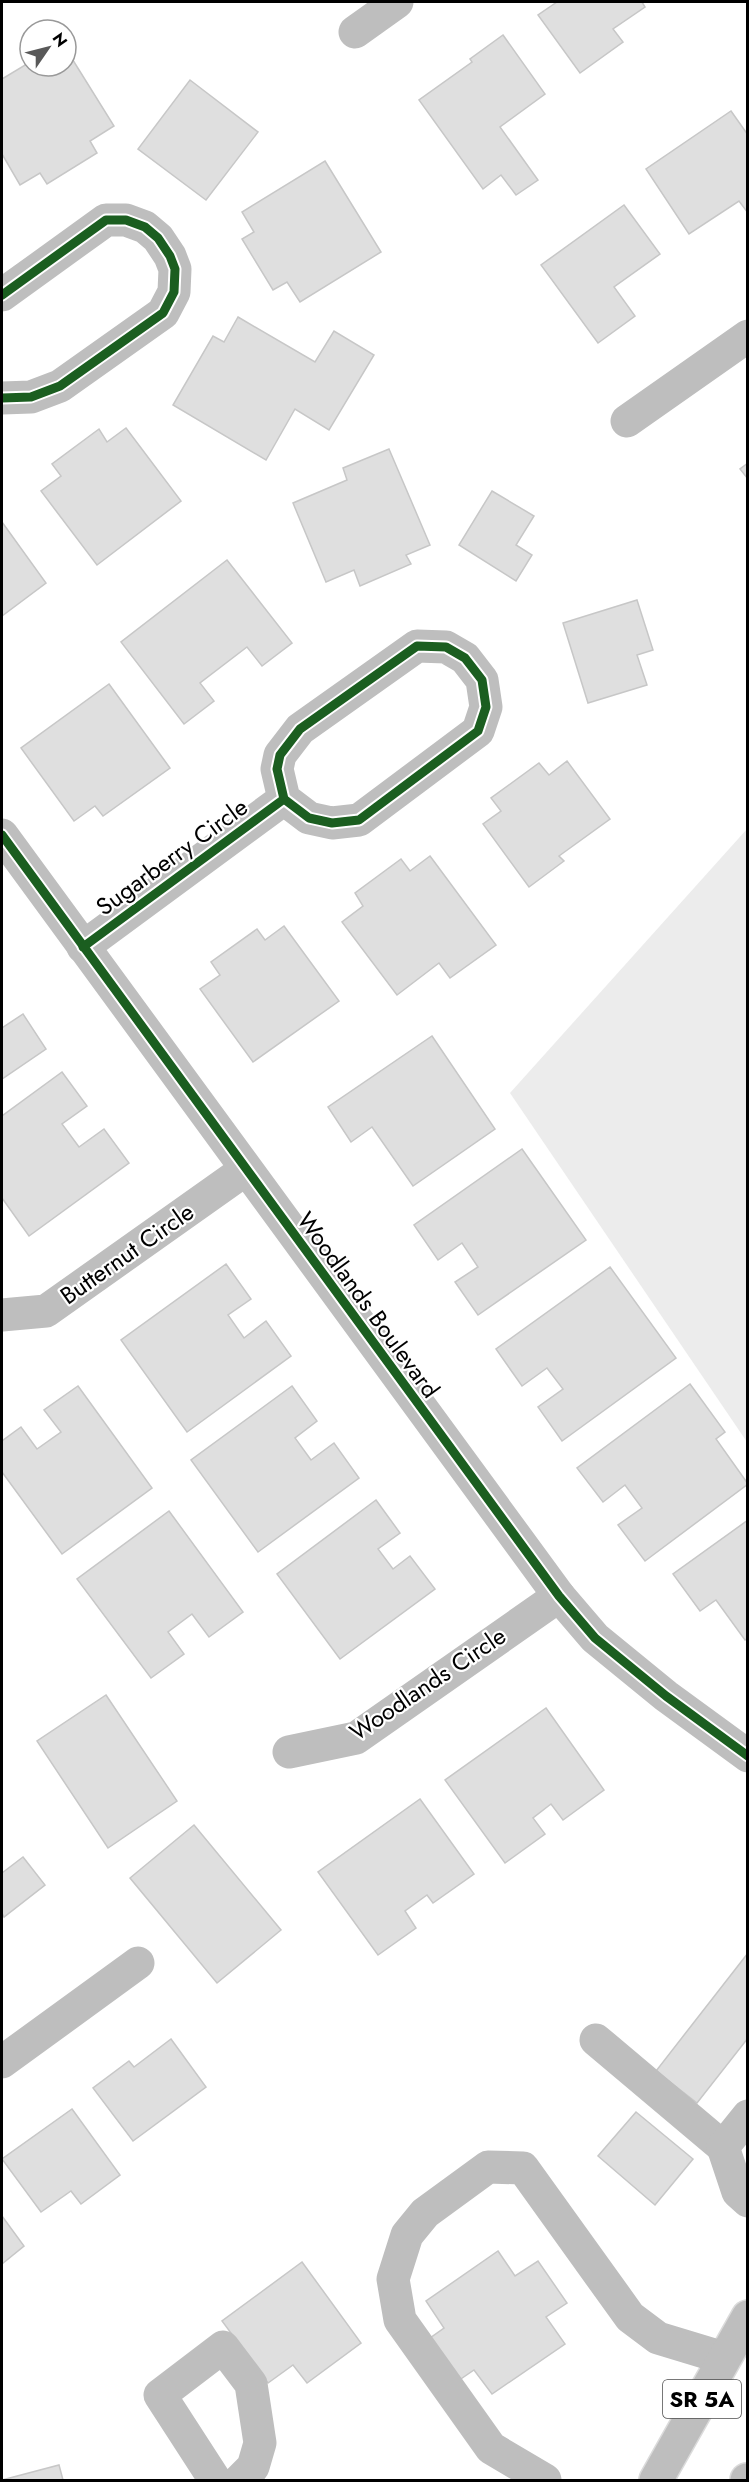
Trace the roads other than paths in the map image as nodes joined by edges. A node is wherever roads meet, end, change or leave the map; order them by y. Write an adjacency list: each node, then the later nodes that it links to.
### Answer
1 (397, 2): 2 (street)
2 (355, 32)
3 (2, 295): 5 (street)
4 (747, 336): 6 (street)
5 (2, 398)
6 (627, 421)
7 (284, 799): 7 (street, Sugarberry Circle); 9 (street, Sugarberry Circle)
8 (2, 835): 9 (street, Woodlands Boulevard)
9 (83, 947): 10 (street, Woodlands Boulevard)
10 (245, 1170): 11 (street, Butternut Circle); 12 (street, Woodlands Boulevard)
11 (2, 1315)
12 (559, 1596): 13 (street, Woodlands Circle); 14 (street, Woodlands Boulevard)
13 (289, 1752)
14 (747, 1755)
15 (138, 1962): 17 (street)
16 (596, 2040): 19 (street)
17 (2, 2062)
18 (747, 2116): 19 (street)
19 (723, 2147): 20 (street)
20 (747, 2201)
21 (747, 2317): 22 (street, SR 5A)
22 (724, 2358): 25 (street); 26 (street, SR 5A)
23 (215, 2481): 24 (street)
24 (240, 2481)
25 (545, 2481)
26 (656, 2481)

